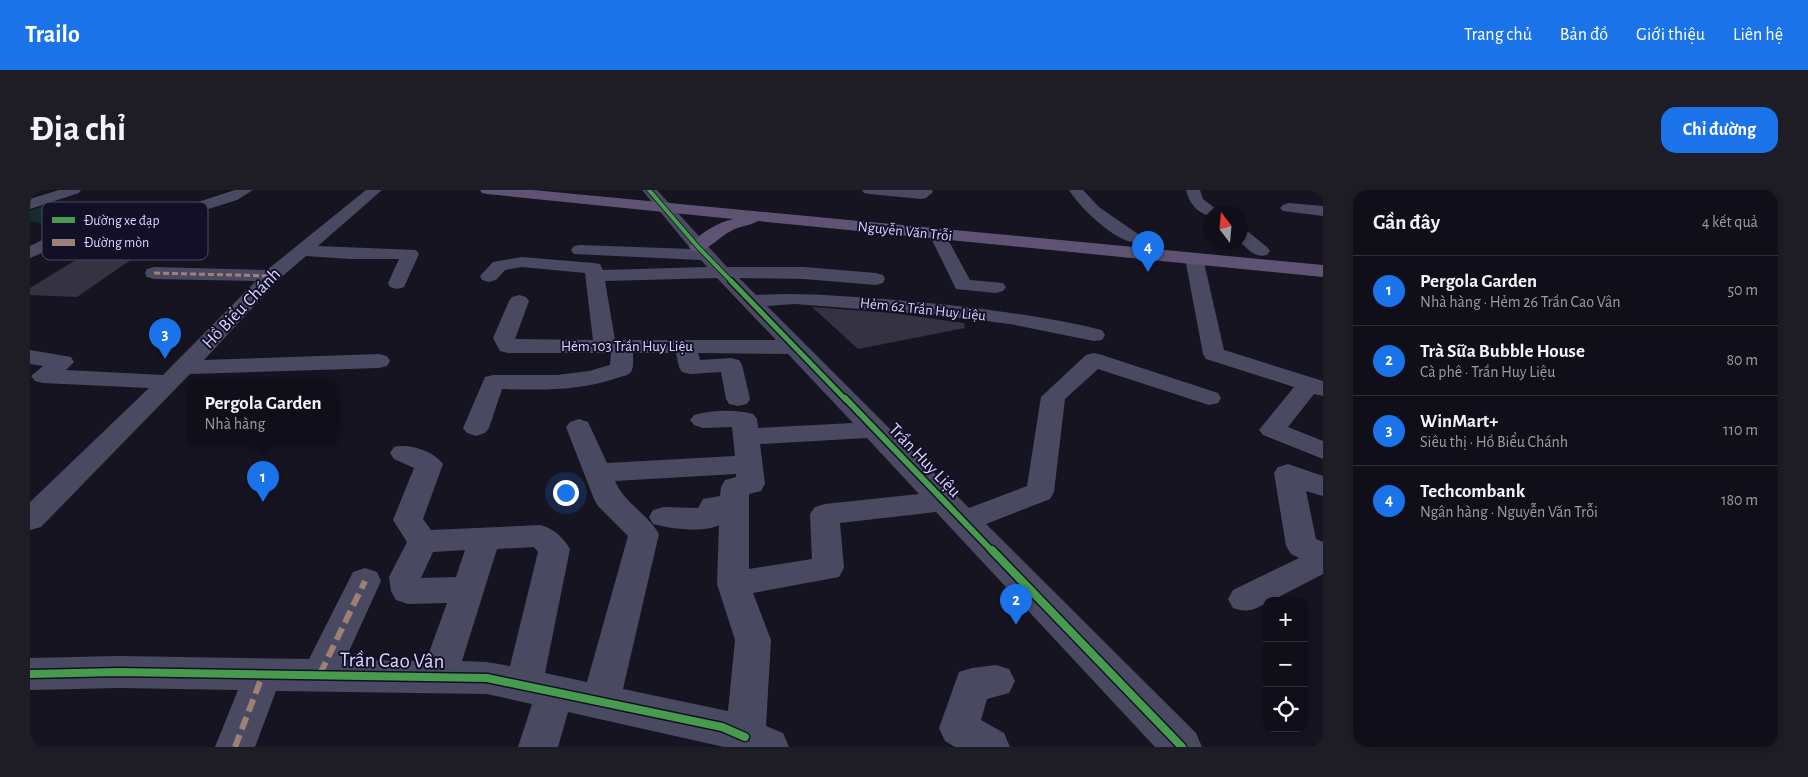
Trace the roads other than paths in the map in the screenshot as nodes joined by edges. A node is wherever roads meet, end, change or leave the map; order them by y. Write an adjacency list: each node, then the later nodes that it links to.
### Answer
1 (74, 190): 11 (street)
2 (246, 190): 12 (street)
3 (375, 190): 21 (street, Hồ Biểu Chánh)
4 (487, 190): 10 (main road, Nguyễn Văn Trỗi)
5 (615, 190): 10 (main road, Nguyễn Văn Trỗi)
6 (1076, 190): 18 (street)
7 (1193, 190): 13 (street)
8 (926, 192): 9 (street)
9 (871, 194)
10 (655, 197): 16 (main road, Nguyễn Văn Trỗi); 18 (main road, Nguyễn Văn Trỗi); 26 (street, Trần Huy Liệu)
11 (30, 204)
12 (208, 204)
13 (1203, 206)
14 (1288, 208): 15 (street)
15 (1323, 211)
16 (777, 218): 17 (main road, Nguyễn Văn Trỗi); 26 (main road)
17 (937, 234): 27 (main road, Nguyễn Văn Trỗi); 36 (street)
18 (1132, 238): 23 (main road, Nguyễn Văn Trỗi)
19 (1248, 240): 23 (street)
20 (42, 247): 24 (street)
21 (302, 250): 30 (street, Hồ Biểu Chánh); 34 (street)
22 (580, 250): 26 (street)
23 (1261, 251): 25 (main road, Nguyễn Văn Trỗi)
24 (30, 253)
25 (1323, 256)
26 (709, 258): 32 (street); 33 (street); 39 (street, Trần Huy Liệu)
27 (1194, 258): 28 (main road, Nguyễn Văn Trỗi); 47 (street)
28 (1323, 271)
29 (154, 273): 30 (street)
30 (270, 276): 46 (street, Hồ Biểu Chánh)
31 (489, 276): 32 (street)
32 (595, 276): 40 (street)
33 (876, 279)
34 (397, 283)
35 (941, 283): 36 (street)
36 (963, 285): 37 (street)
37 (996, 287)
38 (519, 301): 40 (street, Hẻm 103 Trần Huy Liệu)
39 (750, 301): 42 (street, Trần Huy Liệu); 43 (street, Hẻm 62 Trần Huy Liệu)
40 (614, 346): 41 (street, Hẻm 103 Trần Huy Liệu); 52 (street)
41 (686, 347): 42 (street, Hẻm 103 Trần Huy Liệu); 49 (street)
42 (795, 347): 53 (street, Trần Huy Liệu)
43 (1094, 348): 48 (street, Hẻm 62 Trần Huy Liệu); 62 (street)
44 (30, 357): 46 (street)
45 (379, 361): 46 (street)
46 (175, 375): 60 (street, Hồ Biểu Chánh)
47 (1317, 387): 55 (street)
48 (1209, 398)
49 (738, 399)
50 (703, 420): 54 (street)
51 (578, 427): 57 (street)
52 (476, 428)
53 (875, 430): 54 (street); 62 (street, Trần Huy Liệu)
54 (748, 451): 57 (street); 61 (street)
55 (1323, 451)
56 (403, 453): 66 (street)
57 (598, 473): 79 (street)
58 (1322, 485): 67 (street)
59 (30, 490): 60 (street)
60 (58, 491): 64 (street, Hồ Biểu Chánh)
61 (735, 507): 63 (street); 70 (street)
62 (954, 511): 70 (street); 84 (street, Trần Huy Liệu)
63 (664, 517)
64 (30, 520)
65 (484, 538): 66 (street); 71 (street); 78 (street)
66 (423, 541): 71 (street)
67 (1323, 555)
68 (1323, 560): 72 (street)
69 (365, 580): 75 (street)
70 (733, 584): 80 (street)
71 (468, 589): 76 (street)
72 (1245, 599)
73 (30, 674): 74 (street, Trần Cao Vân)
74 (263, 674): 75 (street, Trần Cao Vân); 81 (street)
75 (320, 674): 76 (street, Trần Cao Vân)
76 (439, 677): 78 (street, Trần Cao Vân)
77 (996, 682): 83 (street)
78 (539, 689): 79 (street, Trần Cao Vân); 82 (street)
79 (601, 702): 80 (street, Trần Cao Vân)
80 (757, 742)
81 (235, 747)
82 (538, 747)
83 (990, 747)
84 (1182, 747)

